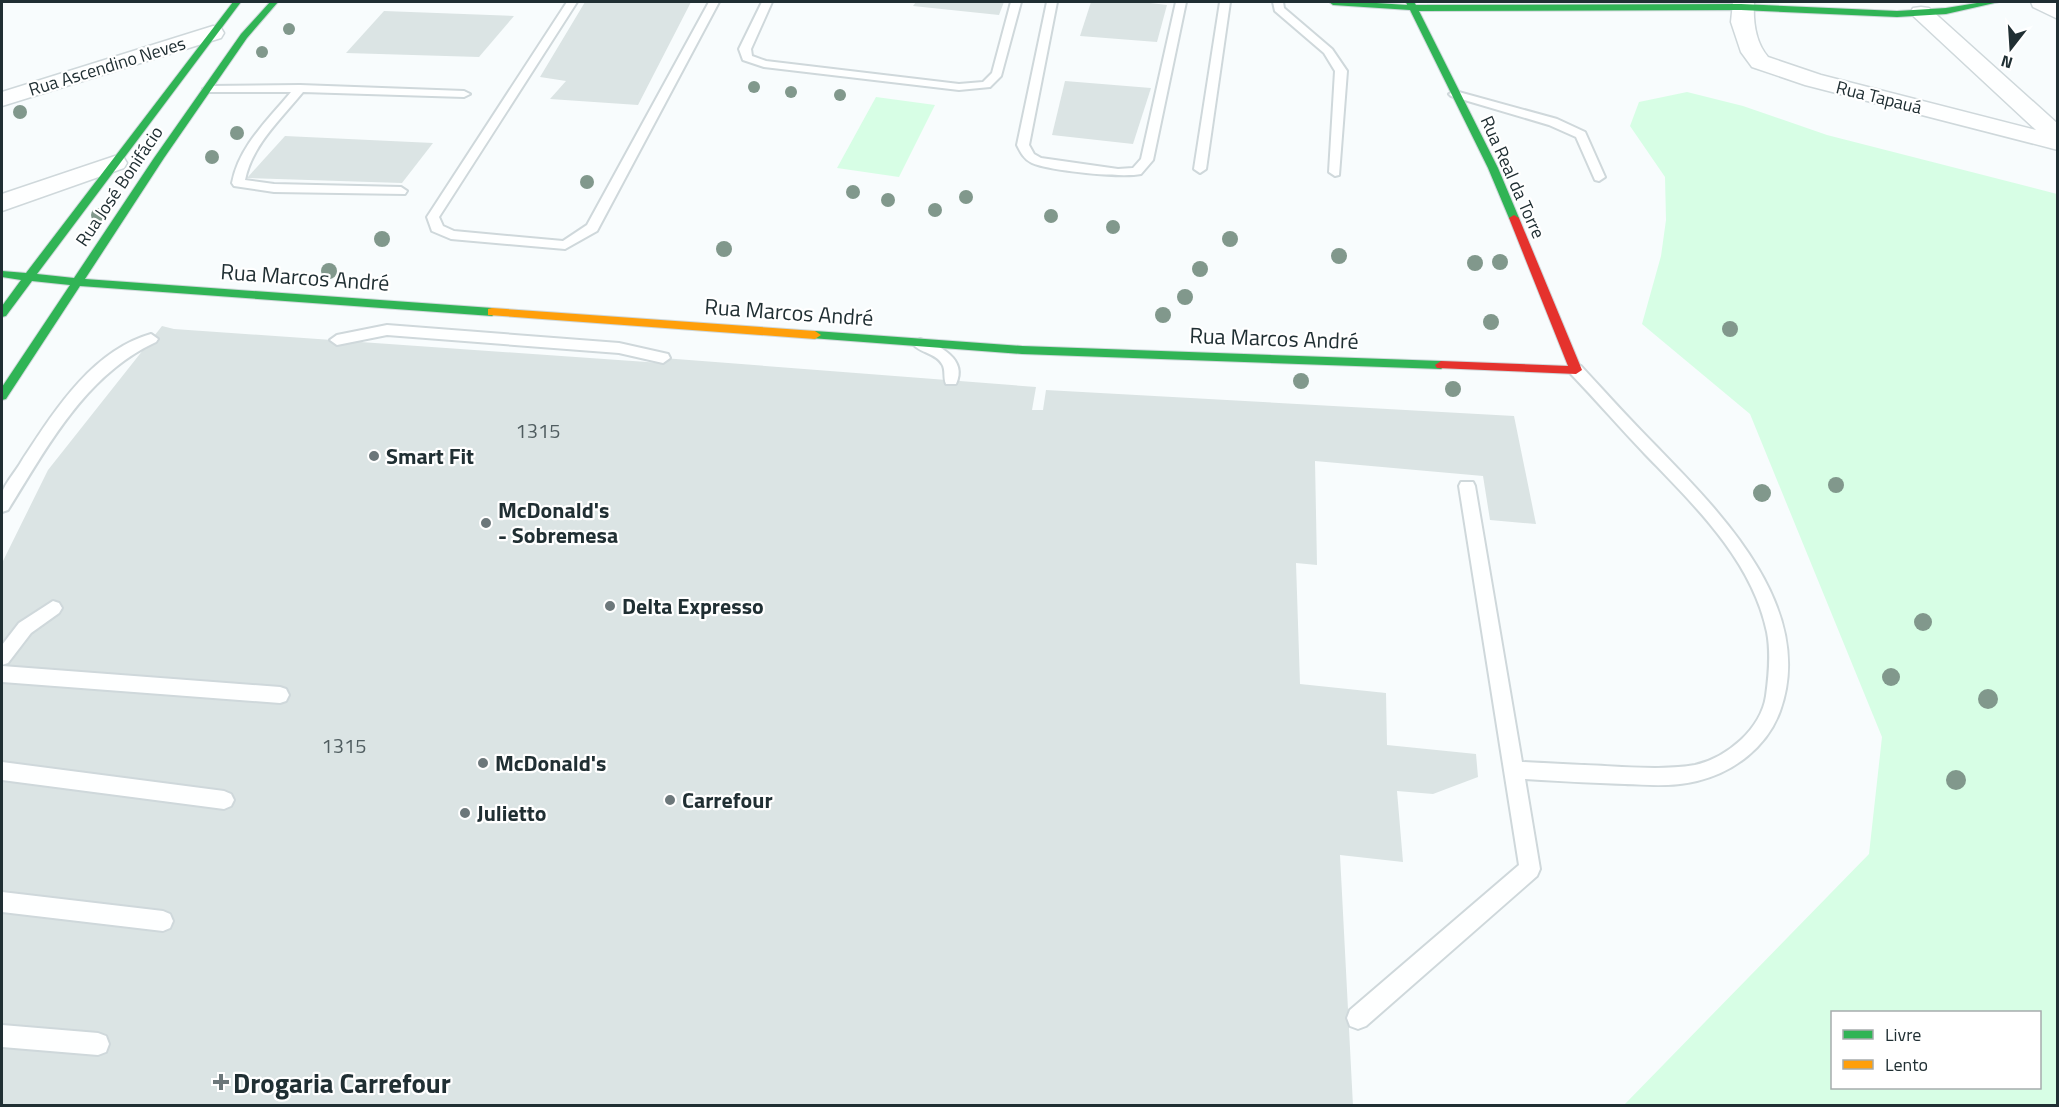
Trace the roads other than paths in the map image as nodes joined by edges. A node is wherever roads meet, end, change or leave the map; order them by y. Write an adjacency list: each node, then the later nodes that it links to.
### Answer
1 (237, 2): 18 (street, Rua José Bonifácio)
2 (274, 2): 20 (street, Rua José Bonifácio)
3 (572, 2): 4 (lane)
4 (714, 2)
5 (767, 2): 6 (lane)
6 (1016, 2)
7 (1052, 2): 8 (lane)
8 (1181, 2)
9 (1225, 2): 27 (lane)
10 (1278, 2): 28 (lane)
11 (1333, 2): 15 (street)
12 (1995, 2): 17 (street)
13 (2041, 2): 16 (street)
14 (1742, 4): 15 (street); 17 (street); 25 (street, Rua Tapauá)
15 (1411, 5): 22 (street, Rua Real da Torre)
16 (2058, 13)
17 (1921, 14): 24 (street)
18 (213, 33): 23 (street, Rua Ascendino Neves); 26 (street, Rua José Bonifácio)
19 (300, 88): 20 (lane); 21 (lane); 30 (lane)
20 (209, 89): 34 (street, Rua José Bonifácio)
21 (464, 94)
22 (1455, 94): 29 (lane); 40 (street, Rua Real da Torre)
23 (2, 99)
24 (2058, 137)
25 (2058, 143)
26 (115, 163): 31 (street); 33 (street, Rua José Bonifácio)
27 (1200, 169)
28 (1335, 172)
29 (1599, 177)
30 (401, 191)
31 (2, 203)
32 (2, 274): 33 (street, Rua Marcos André)
33 (29, 276): 34 (street, Rua Marcos André); 35 (street, Rua José Bonifácio)
34 (76, 282): 38 (street, Rua Marcos André); 42 (street, Rua José Bonifácio)
35 (2, 312)
36 (151, 339): 44 (lane)
37 (338, 340): 39 (lane)
38 (914, 342): 40 (street, Rua Marcos André); 41 (lane)
39 (663, 358)
40 (1576, 370): 49 (lane)
41 (951, 380)
42 (2, 396)
43 (1467, 486): 49 (lane)
44 (2, 506)
45 (53, 608): 46 (lane)
46 (2, 658)
47 (2, 674): 48 (lane)
48 (280, 695)
49 (1514, 770): 54 (lane)
50 (2, 771): 51 (lane)
51 (224, 800)
52 (2, 902): 53 (lane)
53 (163, 921)
54 (1358, 1018)
55 (2, 1036): 56 (lane)
56 (98, 1044)

